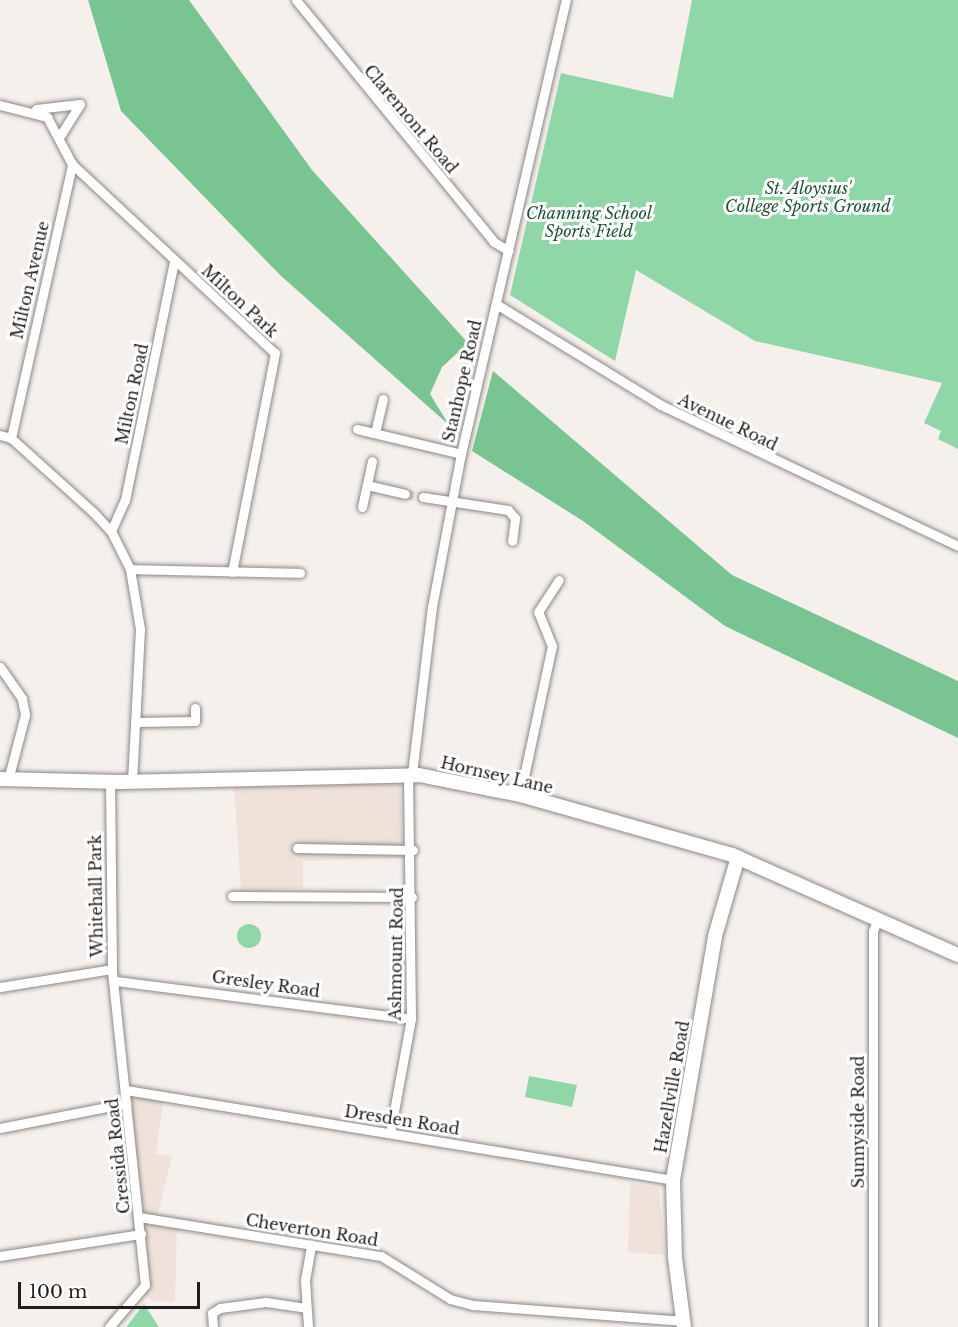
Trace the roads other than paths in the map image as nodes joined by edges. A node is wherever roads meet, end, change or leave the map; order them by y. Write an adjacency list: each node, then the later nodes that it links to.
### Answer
1 (296, 0): 7 (street, Claremont Road)
2 (566, 0): 7 (street, Stanhope Road)
3 (0, 105): 4 (street)
4 (36, 110): 5 (street, Milton Park); 5 (street)
5 (60, 136): 6 (street, Milton Park)
6 (72, 164): 8 (street, Milton Park); 14 (street, Milton Avenue)
7 (509, 250): 9 (street, Stanhope Road)
8 (174, 261): 22 (street, Milton Road); 26 (street, Milton Park)
9 (496, 304): 15 (street, Stanhope Road); 24 (street, Avenue Road)
10 (383, 399): 12 (street)
11 (357, 429): 12 (street)
12 (375, 433): 15 (street)
13 (0, 435): 14 (street)
14 (11, 438): 22 (street)
15 (461, 454): 20 (street, Stanhope Road)
16 (372, 461): 17 (street)
17 (367, 485): 18 (street); 21 (street)
18 (405, 494)
19 (423, 497): 20 (street)
20 (452, 503): 23 (street); 32 (street, Stanhope Road)
21 (362, 507)
22 (111, 531): 25 (street)
23 (512, 541)
24 (958, 546)
25 (130, 569): 26 (street); 31 (street)
26 (232, 572): 27 (street)
27 (300, 573)
28 (559, 580): 36 (street)
29 (0, 667): 33 (street)
30 (195, 708): 31 (street)
31 (136, 723): 35 (street)
32 (410, 774): 35 (main road, Hornsey Lane); 36 (main road, Hornsey Lane); 38 (street, Ashmount Road)
33 (4, 779): 34 (main road, Hornsey Lane)
34 (110, 782): 35 (main road, Hornsey Lane); 44 (street, Whitehall Park)
35 (132, 782)
36 (520, 795): 39 (main road, Hornsey Lane)
37 (297, 848): 38 (street)
38 (413, 849): 41 (street, Ashmount Road)
39 (738, 857): 42 (main road, Hornsey Lane); 52 (main road, Hazellville Road)
40 (232, 896): 41 (street)
41 (412, 897): 47 (street, Ashmount Road)
42 (878, 918): 43 (main road, Hornsey Lane); 62 (street, Sunnyside Road)
43 (958, 955)
44 (112, 969): 45 (street, Cressida Road); 46 (street, Whitehall Park)
45 (116, 981): 47 (street, Gresley Road); 48 (street, Cressida Road)
46 (0, 987)
47 (411, 1019): 51 (street, Ashmount Road)
48 (126, 1090): 49 (street, Cressida Road); 51 (street, Dresden Road)
49 (127, 1103): 50 (street); 53 (street, Cressida Road)
50 (0, 1128)
51 (390, 1133): 52 (street, Dresden Road)
52 (673, 1180): 58 (main road, Hazellville Road)
53 (139, 1217): 54 (street, Cressida Road); 55 (street, Cheverton Road)
54 (141, 1234): 56 (street); 59 (street, Cressida Road)
55 (311, 1245): 57 (street); 58 (street, Cheverton Road)
56 (0, 1256)
57 (306, 1308): 60 (street); 61 (street)
58 (684, 1324)
59 (109, 1327)
60 (213, 1327)
61 (308, 1327)
62 (873, 1327)

